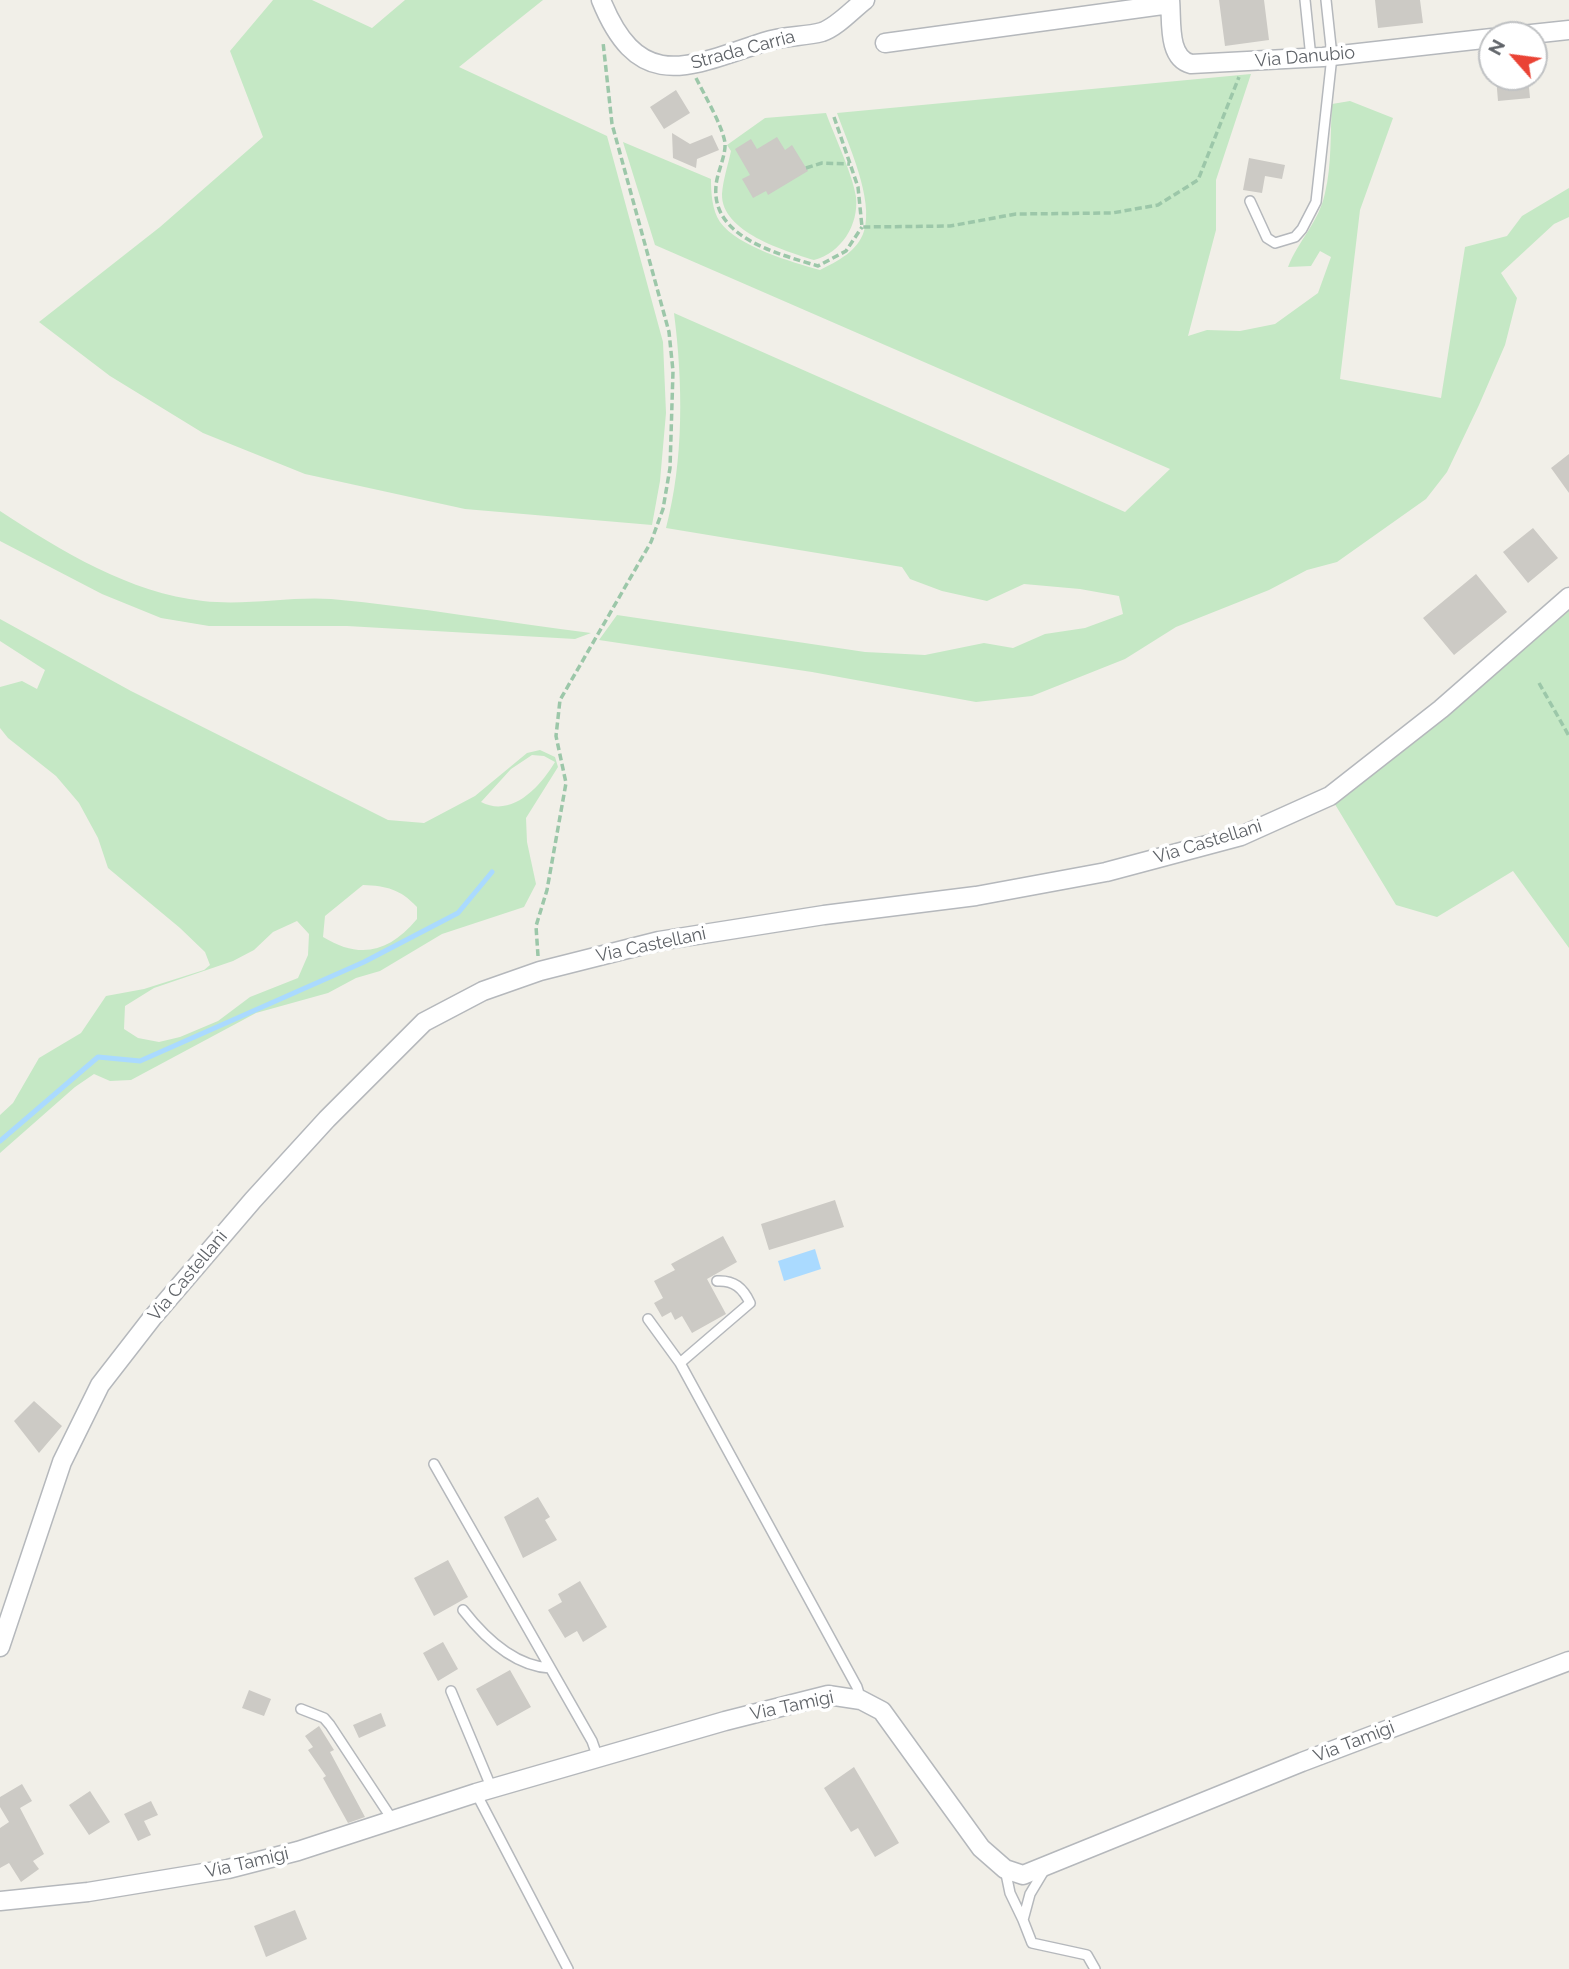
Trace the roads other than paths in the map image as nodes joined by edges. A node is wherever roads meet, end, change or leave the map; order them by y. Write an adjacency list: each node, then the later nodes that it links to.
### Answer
1 (601, 0): 2 (street, Strada Carria)
2 (865, 0)
3 (1305, 0): 11 (lane)
4 (1326, 0): 10 (lane)
5 (1170, 2): 9 (street); 11 (street, Via Danubio)
6 (1569, 30): 7 (street)
7 (1548, 32)
8 (1478, 40): 10 (street, Via Danubio)
9 (885, 43)
10 (1332, 56): 11 (street, Via Danubio); 12 (lane)
11 (1311, 58)
12 (1250, 201)
13 (1569, 597): 19 (street, Via Castellani)
14 (717, 1282): 16 (lane)
15 (648, 1318): 16 (lane)
16 (680, 1363): 23 (lane)
17 (434, 1464): 21 (lane)
18 (463, 1610): 21 (lane)
19 (0, 1647)
20 (1569, 1661): 28 (street, Via Tamigi)
21 (550, 1668): 25 (lane)
22 (451, 1691): 26 (lane)
23 (861, 1700): 25 (street, Via Tamigi); 29 (street, Via Tamigi)
24 (301, 1709): 27 (lane)
25 (598, 1758): 26 (street, Via Tamigi)
26 (484, 1791): 27 (street, Via Tamigi); 32 (lane)
27 (392, 1819): 30 (street, Via Tamigi)
28 (1049, 1864): 29 (street, Via Tamigi); 31 (lane)
29 (1005, 1869): 31 (lane)
30 (0, 1900)
31 (1023, 1920): 33 (lane)
32 (568, 1969)
33 (1095, 1969)

